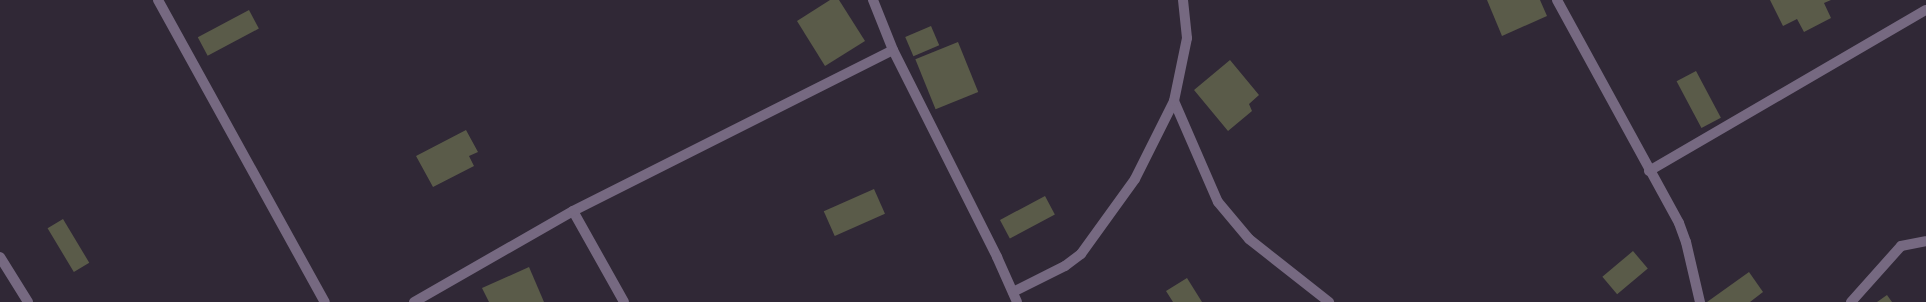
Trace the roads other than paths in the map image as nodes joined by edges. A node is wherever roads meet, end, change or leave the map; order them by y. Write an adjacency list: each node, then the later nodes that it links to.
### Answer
1 (158, 0): 14 (street)
2 (873, 0): 6 (street)
3 (1183, 0): 7 (street)
4 (1556, 0): 8 (street)
5 (1926, 10): 8 (street)
6 (893, 50): 9 (street); 12 (street)
7 (1174, 101): 12 (street); 17 (street)
8 (1649, 171): 18 (street)
9 (573, 211): 15 (street); 16 (street)
10 (1926, 241): 19 (street)
11 (0, 257): 13 (street)
12 (1015, 297)
13 (28, 302)
14 (325, 302)
15 (414, 302)
16 (624, 302)
17 (1329, 302)
18 (1700, 302)
19 (1851, 302)

